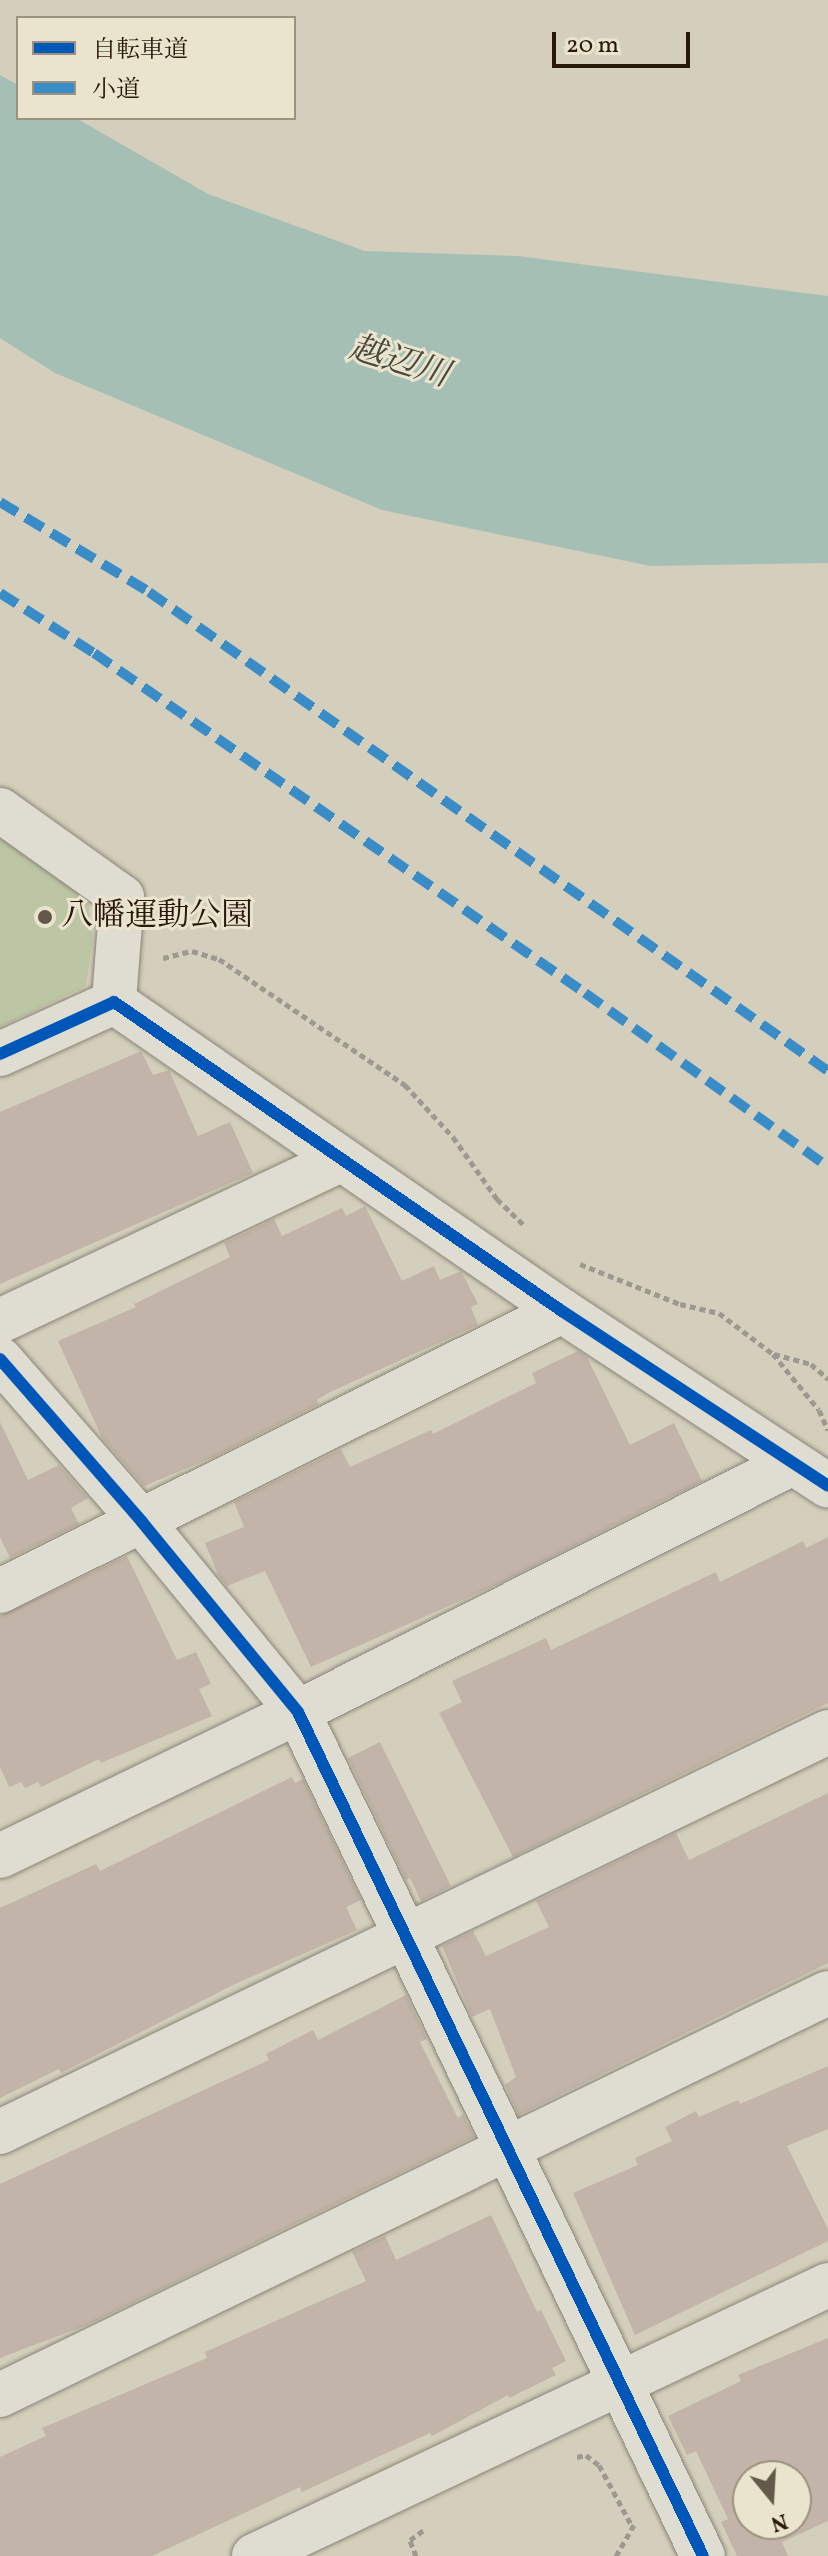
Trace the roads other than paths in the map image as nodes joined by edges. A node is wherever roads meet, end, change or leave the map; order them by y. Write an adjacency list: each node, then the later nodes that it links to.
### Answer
1 (0, 810): 2 (street)
2 (116, 990): 3 (street); 4 (street)
3 (0, 1054)
4 (342, 1159): 5 (street); 6 (street)
5 (562, 1311): 8 (street); 10 (street)
6 (0, 1321)
7 (0, 1359): 10 (street)
8 (791, 1464): 9 (street); 12 (street)
9 (828, 1486)
10 (142, 1522): 11 (street); 12 (street)
11 (0, 1591)
12 (298, 1712): 14 (street); 15 (street)
13 (828, 1732): 15 (street)
14 (0, 1856)
15 (406, 1935): 17 (street); 18 (street)
16 (828, 1993): 18 (street)
17 (0, 2132)
18 (510, 2149): 20 (street); 21 (street)
19 (828, 2285): 20 (street)
20 (623, 2384): 22 (street); 23 (street)
21 (0, 2395)
22 (254, 2556)
23 (703, 2556)

